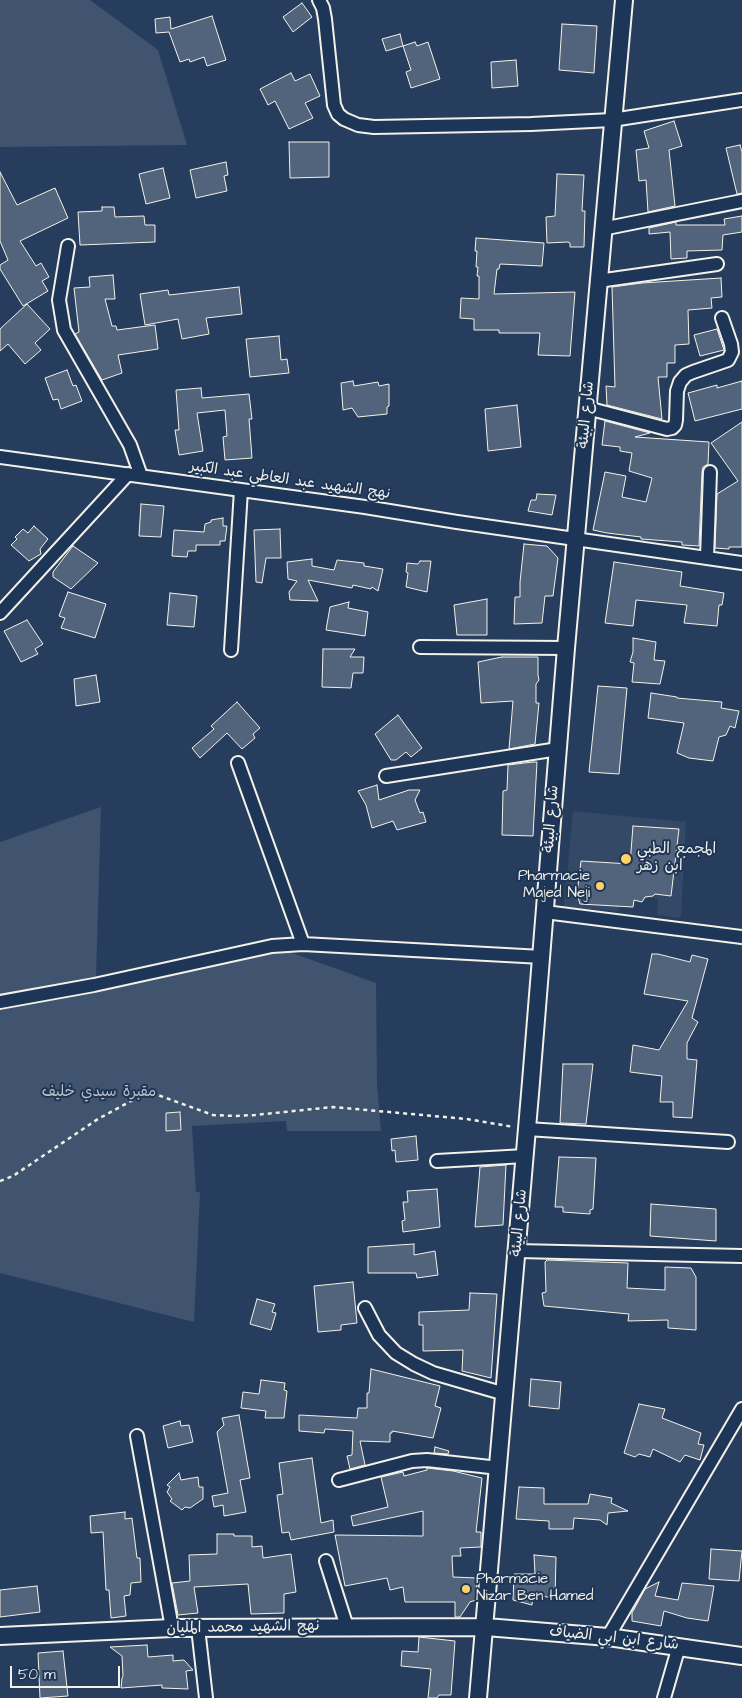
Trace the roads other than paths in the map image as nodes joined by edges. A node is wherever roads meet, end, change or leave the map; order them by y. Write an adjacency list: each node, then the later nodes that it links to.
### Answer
1 (319, 0): 4 (street)
2 (624, 0): 4 (street, شارع البيئة)
3 (742, 100): 4 (street)
4 (612, 120): 6 (street, شارع البيئة)
5 (742, 201): 6 (street)
6 (602, 230): 9 (street, شارع البيئة)
7 (68, 246): 14 (street)
8 (717, 264): 9 (street)
9 (598, 281): 11 (street, شارع البيئة)
10 (722, 318): 11 (street)
11 (587, 408): 16 (street, شارع البيئة)
12 (0, 457): 14 (street, نهج الشهيد عبد العاطي عبد الكبير)
13 (710, 472): 17 (street)
14 (134, 475): 15 (street, نهج الشهيد عبد العاطي عبد الكبير); 19 (street)
15 (242, 490): 16 (street, نهج الشهيد عبد العاطي عبد الكبير); 22 (street)
16 (576, 539): 17 (street, نهج الشهيد عبد العاطي عبد الكبير); 21 (street, شارع البيئة)
17 (706, 558): 18 (street, نهج الشهيد عبد العاطي عبد الكبير)
18 (742, 563)
19 (0, 613)
20 (420, 647): 21 (street)
21 (566, 648): 23 (street, شارع البيئة)
22 (231, 650)
23 (558, 749): 25 (street); 26 (street, شارع البيئة)
24 (238, 763): 28 (street)
25 (386, 776)
26 (546, 912): 27 (street); 29 (street, شارع البيئة)
27 (742, 937)
28 (303, 944): 29 (street); 30 (street)
29 (542, 957): 31 (street, شارع البيئة)
30 (0, 1002)
31 (527, 1129): 32 (street); 33 (street, شارع البيئة)
32 (728, 1142)
33 (525, 1156): 34 (street); 35 (street, شارع البيئة)
34 (438, 1161)
35 (517, 1251): 36 (street); 38 (street, شارع البيئة)
36 (742, 1256)
37 (365, 1308): 38 (street)
38 (505, 1394): 41 (street, شارع البيئة)
39 (742, 1409): 49 (street)
40 (137, 1436): 46 (street)
41 (499, 1468): 42 (street); 45 (street, شارع البيئة)
42 (339, 1480)
43 (326, 1561): 44 (street)
44 (347, 1627): 45 (street, نهج الشهيد محمد المليان); 47 (street, نهج الشهيد محمد المليان)
45 (486, 1627): 49 (street, شارع ابن ابي الضياف); 53 (street, شارع البيئة)
46 (172, 1628): 47 (street, نهج الشهيد محمد المليان); 48 (street, نهج الشهيد محمد المليان)
47 (198, 1628): 52 (street)
48 (0, 1636)
49 (608, 1637): 50 (street, شارع ابن ابي الضياف)
50 (679, 1646): 51 (street, شارع ابن ابي الضياف); 54 (street)
51 (742, 1656)
52 (206, 1698)
53 (478, 1698)
54 (664, 1698)

